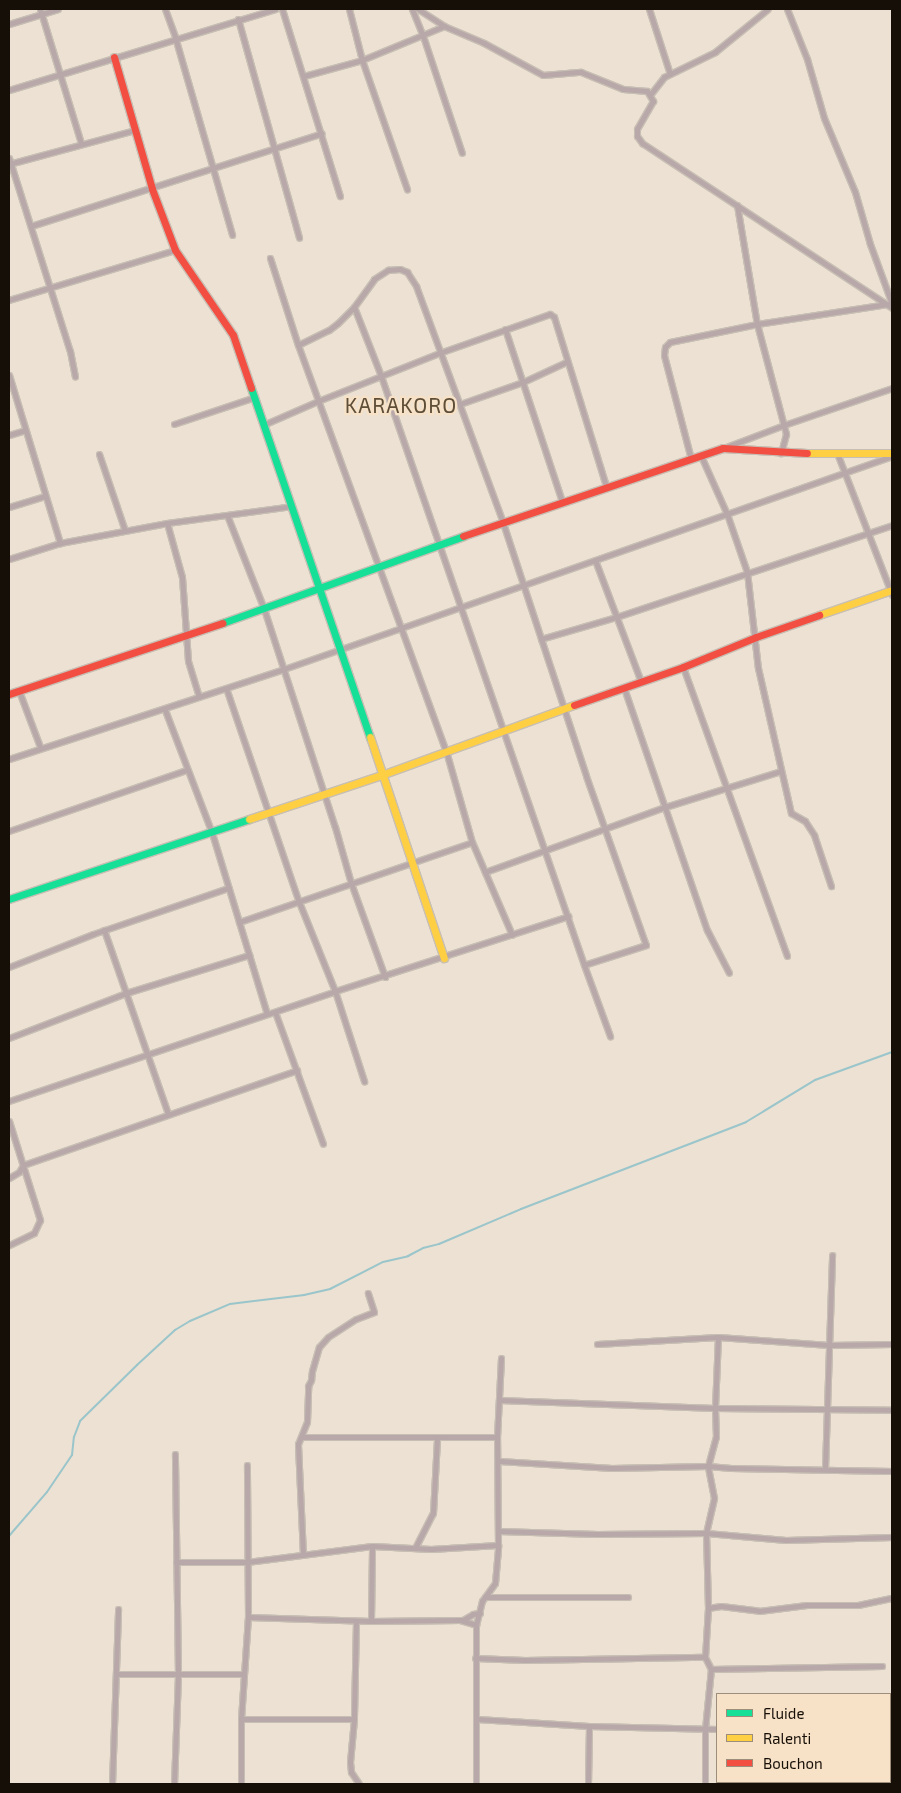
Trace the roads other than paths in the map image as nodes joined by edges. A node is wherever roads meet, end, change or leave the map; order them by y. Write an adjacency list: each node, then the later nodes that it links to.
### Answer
1 (58, 9): 11 (street)
2 (165, 9): 16 (street)
3 (275, 9): 12 (street)
4 (282, 9): 21 (street)
5 (349, 9): 18 (street)
6 (412, 9): 15 (street)
7 (418, 9): 14 (street)
8 (649, 9): 20 (street)
9 (768, 9): 20 (street)
10 (787, 9): 42 (street)
11 (41, 12): 13 (street); 19 (street)
12 (238, 19): 16 (street); 27 (street)
13 (9, 24)
14 (444, 26): 15 (street); 23 (street)
15 (423, 36): 18 (street); 28 (street)
16 (175, 37): 17 (street); 30 (street)
17 (114, 57): 19 (street); 24 (street)
18 (362, 60): 21 (street); 32 (street)
19 (60, 74): 22 (street); 26 (street)
20 (670, 74): 23 (street)
21 (304, 76): 25 (street)
22 (9, 90)
23 (650, 95): 34 (street)
24 (135, 130): 26 (street); 31 (street)
25 (322, 133): 27 (street); 33 (street)
26 (81, 143): 29 (street)
27 (275, 150): 30 (street); 37 (street)
28 (462, 153)
29 (9, 162): 35 (street)
30 (214, 169): 31 (street); 36 (street)
31 (152, 189): 35 (street); 38 (street)
32 (407, 190)
33 (340, 196)
34 (737, 205): 42 (street); 45 (street)
35 (31, 226): 40 (street)
36 (232, 235)
37 (299, 238)
38 (175, 250): 40 (street); 55 (street)
39 (270, 258): 47 (street)
40 (49, 286): 41 (street); 52 (street)
41 (9, 300)
42 (889, 304): 44 (street); 45 (street)
43 (354, 307): 47 (street); 48 (street); 51 (street)
44 (892, 308)
45 (758, 324): 59 (street); 69 (street)
46 (505, 329): 48 (street); 49 (street); 53 (street)
47 (298, 345): 56 (street)
48 (442, 352): 51 (street); 57 (street)
49 (566, 362): 53 (street); 71 (street)
50 (9, 375): 61 (street)
51 (381, 376): 56 (street); 84 (street)
52 (75, 377)
53 (523, 382): 57 (street); 73 (street)
54 (892, 388): 59 (street)
55 (255, 397): 58 (street); 60 (street)
56 (318, 401): 60 (street); 87 (street)
57 (460, 404): 79 (street)
58 (174, 424)
59 (784, 424): 63 (street); 64 (street)
60 (263, 425): 74 (street)
61 (25, 430): 62 (street); 72 (street)
62 (9, 435)
63 (723, 448): 64 (street); 68 (street)
64 (781, 453): 65 (street)
65 (837, 453): 67 (street); 70 (street)
66 (99, 454): 81 (street)
67 (892, 455): 70 (street)
68 (701, 456): 69 (street); 76 (street)
69 (691, 458): 71 (street)
70 (844, 473): 76 (street); 82 (street)
71 (606, 486): 73 (street)
72 (45, 496): 75 (street); 83 (street)
73 (562, 501): 79 (street)
74 (292, 506): 77 (street); 90 (street)
75 (9, 507)
76 (727, 514): 86 (street); 88 (street)
77 (227, 515): 78 (street); 93 (street)
78 (167, 523): 81 (street); 96 (street)
79 (503, 523): 84 (street); 89 (street)
80 (892, 525): 82 (street)
81 (125, 531): 83 (street)
82 (869, 532): 88 (street); 91 (street)
83 (60, 544): 85 (street)
84 (439, 545): 87 (street); 92 (street)
85 (9, 558)
86 (595, 560): 89 (street); 94 (street)
87 (377, 568): 90 (street); 95 (street)
88 (747, 572): 94 (street); 97 (street)
89 (523, 585): 92 (street); 98 (street)
90 (320, 588): 93 (street); 99 (street)
91 (892, 592): 97 (street)
92 (460, 607): 95 (street); 110 (street)
93 (264, 609): 96 (street); 101 (street)
94 (616, 617): 98 (street); 102 (street)
95 (402, 627): 99 (street); 112 (street)
96 (185, 636): 105 (street); 107 (street)
97 (756, 637): 100 (street); 115 (street)
98 (541, 639): 108 (street)
99 (339, 650): 101 (street); 116 (street)
100 (683, 667): 102 (street); 117 (street)
101 (284, 669): 103 (street); 118 (street)
102 (641, 682): 104 (street)
103 (226, 688): 107 (street); 120 (street)
104 (624, 688): 108 (street); 119 (street)
105 (19, 691): 106 (street); 111 (street)
106 (9, 694)
107 (199, 696): 109 (street)
108 (564, 708): 110 (street); 121 (street)
109 (165, 710): 111 (street); 114 (street)
110 (504, 729): 112 (street); 125 (street)
111 (40, 747): 113 (street)
112 (446, 751): 116 (street); 124 (street)
113 (9, 759)
114 (186, 770): 122 (street); 123 (street)
115 (781, 771): 117 (street); 129 (street)
116 (384, 774): 118 (street); 126 (street)
117 (726, 788): 119 (street); 138 (street)
118 (324, 793): 120 (street); 128 (street)
119 (665, 807): 121 (street); 142 (street)
120 (267, 812): 123 (street); 132 (street)
121 (606, 829): 125 (street); 140 (street)
122 (9, 831)
123 (212, 833): 130 (street); 131 (street)
124 (472, 842): 126 (street); 127 (street)
125 (544, 850): 127 (street); 133 (street)
126 (411, 862): 128 (street); 139 (street)
127 (486, 872): 136 (street)
128 (351, 883): 132 (street); 143 (street)
129 (831, 886)
130 (228, 888): 134 (street); 135 (street)
131 (9, 899)
132 (299, 902): 134 (street); 144 (street)
133 (568, 916): 136 (street); 140 (street)
134 (239, 922): 137 (street)
135 (104, 930): 141 (street); 145 (street)
136 (512, 935): 139 (street)
137 (249, 955): 145 (street); 147 (street)
138 (787, 956)
139 (444, 958): 143 (street)
140 (584, 965): 148 (street)
141 (9, 967)
142 (729, 974)
143 (385, 977): 144 (street)
144 (335, 991): 146 (street); 152 (street)
145 (126, 993): 149 (street); 150 (street)
146 (275, 1012): 147 (street); 151 (street)
147 (267, 1014): 150 (street)
148 (610, 1036)
149 (9, 1038)
150 (148, 1054): 153 (street); 154 (street)
151 (297, 1070): 154 (street); 156 (street)
152 (364, 1081)
153 (9, 1101)
154 (168, 1114): 157 (street)
155 (9, 1121): 157 (street)
156 (323, 1144)
157 (23, 1165): 158 (street); 159 (street)
158 (9, 1178)
159 (9, 1246)
160 (832, 1255): 164 (street)
161 (368, 1293): 171 (street)
162 (718, 1337): 163 (street); 164 (street); 168 (street)
163 (597, 1344)
164 (829, 1344): 165 (street); 169 (street)
165 (892, 1344)
166 (500, 1358): 167 (street)
167 (499, 1400): 168 (street); 172 (street)
168 (715, 1408): 169 (street); 177 (street)
169 (827, 1410): 170 (street); 178 (street)
170 (892, 1410)
171 (302, 1437): 173 (street); 186 (street)
172 (497, 1437): 173 (street); 175 (street)
173 (437, 1438): 185 (street)
174 (175, 1454): 187 (street)
175 (499, 1461): 177 (street); 180 (street)
176 (247, 1465): 188 (street)
177 (708, 1466): 178 (street); 181 (street)
178 (825, 1469): 179 (street)
179 (892, 1471)
180 (498, 1531): 181 (street); 183 (street)
181 (706, 1533): 182 (street); 192 (street)
182 (892, 1537)
183 (498, 1545): 185 (street); 189 (street)
184 (372, 1546): 185 (street); 186 (street); 198 (street)
185 (415, 1548)
186 (303, 1555): 188 (street)
187 (176, 1562): 188 (street); 205 (street)
188 (247, 1562): 195 (street)
189 (485, 1596): 190 (street); 194 (street)
190 (628, 1597)
191 (892, 1598): 192 (street)
192 (708, 1608): 201 (street)
193 (118, 1609): 204 (street)
194 (480, 1613): 197 (street); 199 (street)
195 (248, 1618): 196 (street); 206 (street)
196 (356, 1620): 198 (street); 207 (street)
197 (463, 1620): 198 (street); 199 (street)
198 (371, 1621)
199 (476, 1625): 200 (street)
200 (475, 1658): 201 (street); 208 (street)
201 (705, 1658): 203 (street)
202 (882, 1666): 203 (street)
203 (711, 1669): 211 (street)
204 (116, 1674): 205 (street); 213 (street)
205 (178, 1674): 206 (street); 214 (street)
206 (244, 1674): 209 (street)
207 (354, 1719): 209 (street); 216 (street)
208 (477, 1719): 210 (street); 217 (street)
209 (241, 1720): 215 (street)
210 (589, 1726): 211 (street); 218 (street)
211 (705, 1729): 212 (street); 219 (street)
212 (716, 1729)
213 (112, 1784)
214 (174, 1784)
215 (241, 1784)
216 (359, 1784)
217 (476, 1784)
218 (588, 1784)
219 (704, 1784)

